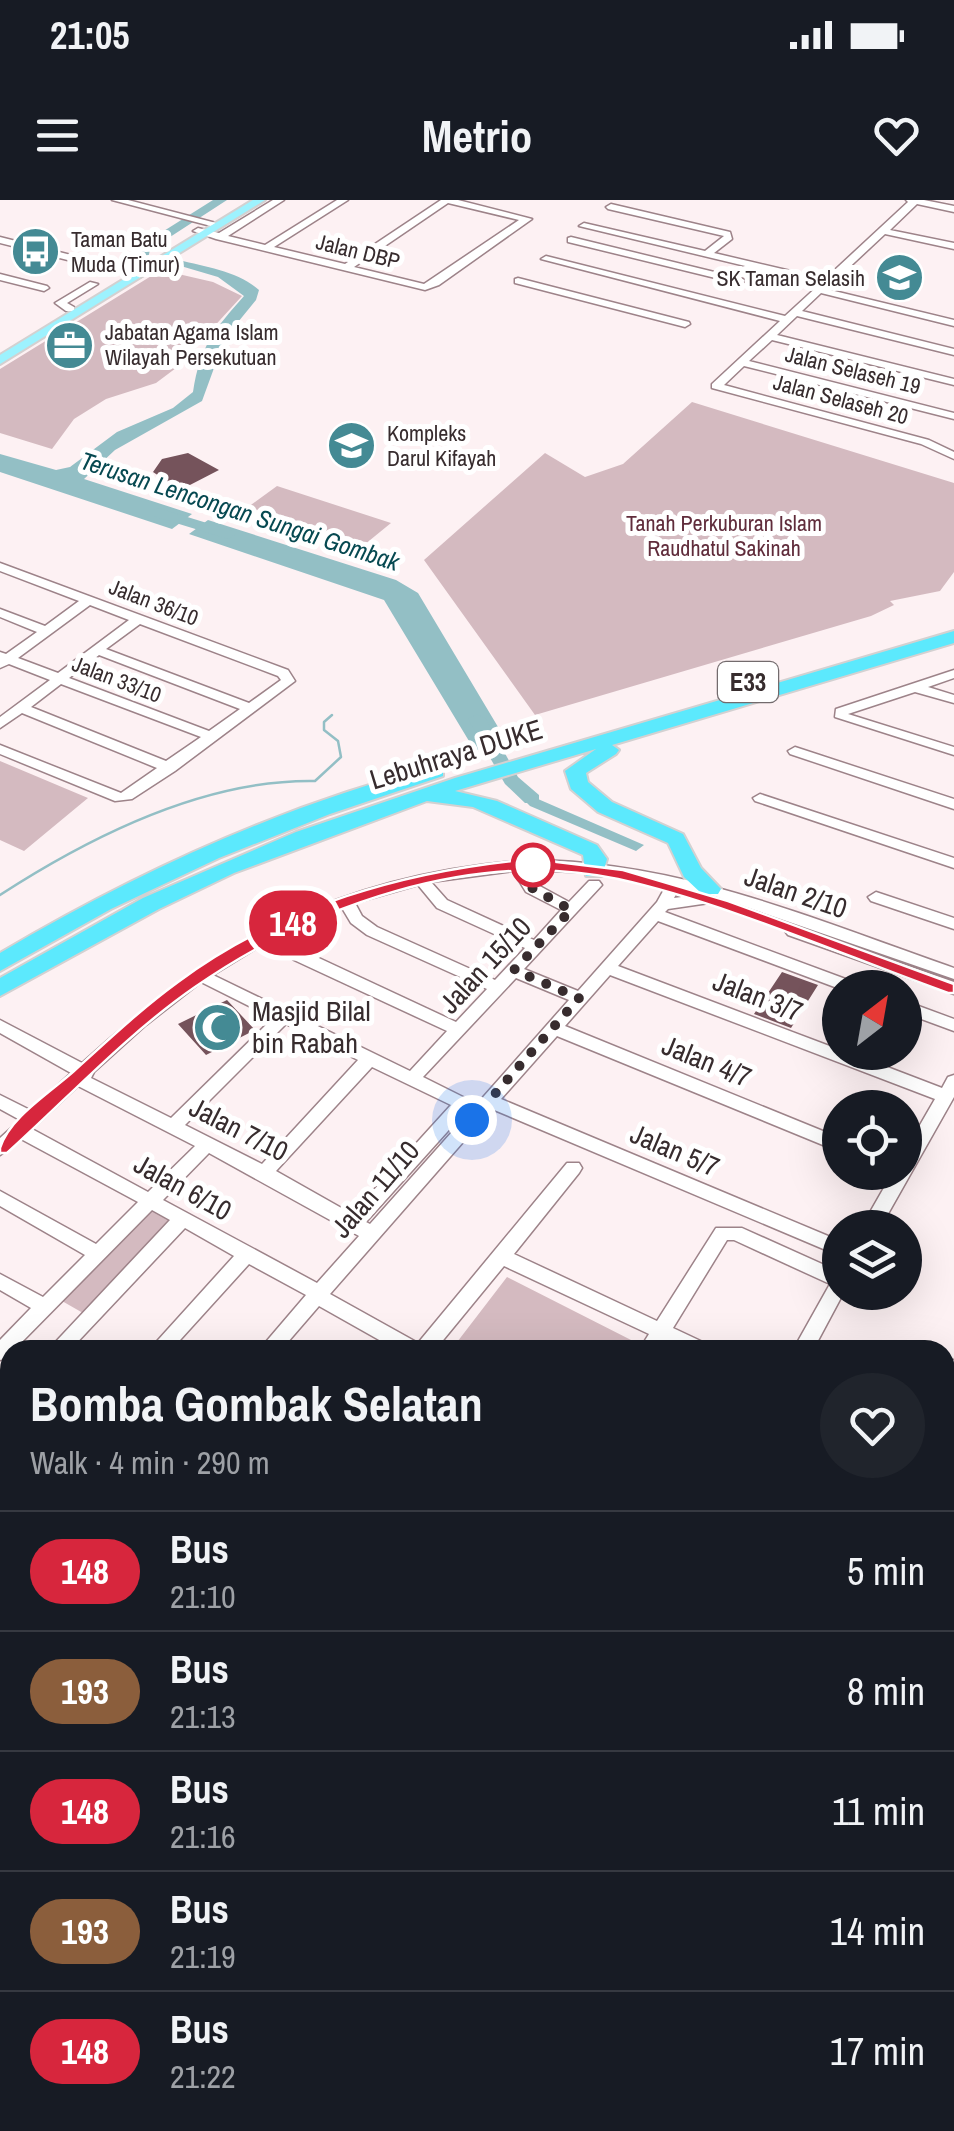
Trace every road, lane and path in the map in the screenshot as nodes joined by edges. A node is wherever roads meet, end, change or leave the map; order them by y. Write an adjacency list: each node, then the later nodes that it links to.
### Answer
1 (118, 200): 11 (street, Jalan DBP)
2 (247, 200): 11 (main road)
3 (260, 200): 11 (main road)
4 (279, 200): 11 (street)
5 (343, 200): 15 (street)
6 (447, 200): 20 (street); 20 (street, Jalan DBP)
7 (913, 200): 9 (street); 12 (street)
8 (611, 206): 17 (street)
9 (954, 209)
10 (584, 226): 17 (street)
11 (207, 229): 15 (street, Jalan DBP); 22 (main road)
12 (883, 231): 14 (street); 28 (street)
13 (570, 240): 19 (street)
14 (954, 246)
15 (266, 248): 20 (street, Jalan DBP)
16 (1, 249): 21 (street); 22 (street)
17 (706, 255): 28 (street)
18 (546, 259): 24 (street)
19 (650, 259): 24 (street); 26 (street)
20 (346, 268)
21 (86, 272)
22 (135, 274): 32 (main road); 39 (main road)
23 (6, 279): 29 (street); 30 (street)
24 (625, 279): 31 (street); 33 (street)
25 (518, 281): 31 (street)
26 (740, 281)
27 (92, 284): 32 (street)
28 (824, 286): 33 (street); 34 (street)
29 (0, 287)
30 (44, 288)
31 (597, 301): 35 (street)
32 (70, 308): 37 (main road)
33 (792, 317): 36 (street); 38 (street)
34 (954, 323)
35 (685, 324)
36 (770, 336): 40 (street); 41 (street)
37 (0, 351)
38 (954, 352)
39 (0, 360)
40 (742, 362): 42 (street, Jalan Selaseh 19); 43 (street, Jalan Selaseh 20)
41 (954, 382)
42 (954, 416)
43 (954, 456)
44 (0, 567): 45 (street, Jalan 36/10)
45 (90, 599): 47 (street, Jalan 36/10); 49 (street)
46 (0, 613): 49 (street)
47 (139, 618): 51 (street); 58 (street, Jalan 36/10)
48 (954, 621): 65 (highway, Lebuhraya DUKE / E33)
49 (46, 631): 52 (street)
50 (954, 641): 59 (highway, Lebuhraya DUKE / E33)
51 (97, 650): 54 (street); 58 (street)
52 (3, 660): 54 (street, Jalan 33/10)
53 (954, 674): 55 (street)
54 (60, 678): 57 (street); 61 (street, Jalan 33/10)
55 (914, 687): 56 (street); 63 (street)
56 (954, 699)
57 (21, 708): 60 (street); 66 (street)
58 (250, 708): 61 (street)
59 (687, 716): 65 (highway, Lebuhraya DUKE / E33); 74 (highway)
60 (0, 724)
61 (211, 736): 66 (street)
62 (0, 748): 66 (street)
63 (954, 751)
64 (795, 752): 69 (street)
65 (524, 755): 67 (highway, Lebuhraya DUKE / E33)
66 (170, 768)
67 (470, 771): 70 (highway, Lebuhraya DUKE / E33); 86 (highway, Lebuhraya DUKE / E33)
68 (760, 798): 71 (street)
69 (954, 804)
70 (352, 818): 75 (highway); 92 (highway, Lebuhraya DUKE / E33)
71 (954, 863)
72 (517, 866): 75 (street); 76 (street); 81 (street)
73 (617, 874): 74 (street); 75 (street); 77 (street)
74 (678, 877): 77 (street); 78 (highway); 82 (street, Jalan 11/10)
75 (594, 878): 81 (street, Jalan 15/10)
76 (421, 879): 80 (street); 85 (street)
77 (646, 883): 82 (street)
78 (707, 894): 82 (street); 89 (street, Jalan 2/10); 94 (street, Jalan 2/10)
79 (876, 897): 83 (street)
80 (346, 901): 84 (street); 93 (street)
81 (571, 910): 85 (street, Jalan 15/10)
82 (658, 910): 87 (street, Jalan 11/10); 91 (street)
83 (954, 924)
84 (271, 933): 90 (street); 101 (street)
85 (536, 947): 88 (street, Jalan 15/10)
86 (0, 964)
87 (607, 968): 95 (street, Jalan 11/10); 105 (street, Jalan 3/7)
88 (514, 970): 93 (street, Jalan 15/10); 95 (street)
89 (954, 974)
90 (200, 975): 97 (street, Jalan 5/7); 103 (street)
91 (822, 976)
92 (0, 988)
93 (498, 988): 101 (street, Jalan 15/10)
94 (954, 988)
95 (579, 998): 100 (street, Jalan 11/10)
96 (922, 1012): 98 (street)
97 (284, 1017): 102 (street, Jalan 5/7); 109 (street)
98 (954, 1024)
99 (0, 1026): 103 (street, Jalan 7/10)
100 (553, 1028): 107 (street, Jalan 11/10); 111 (street, Jalan 4/7)
101 (458, 1030): 104 (street, Jalan 15/10)
102 (369, 1059): 104 (street, Jalan 5/7); 115 (street)
103 (82, 1076): 108 (street); 109 (street, Jalan 7/10)
104 (412, 1080): 107 (street, Jalan 5/7)
105 (950, 1088): 110 (street)
106 (0, 1102): 108 (street, Jalan 6/10)
107 (477, 1106): 119 (street); 120 (street, Jalan 11/10); 121 (street, Jalan 5/7)
108 (26, 1124): 113 (street); 117 (street, Jalan 6/10)
109 (173, 1126): 112 (street, Jalan 7/10)
110 (922, 1137)
111 (822, 1138)
112 (207, 1144): 115 (street, Jalan 7/10); 117 (street)
113 (0, 1148)
114 (572, 1168): 124 (street)
115 (264, 1173): 119 (street, Jalan 7/10)
116 (0, 1198): 122 (street)
117 (152, 1202): 118 (street, Jalan 6/10); 122 (street)
118 (183, 1219): 123 (street, Jalan 6/10); 132 (street)
119 (354, 1224): 120 (street, Jalan 7/10)
120 (372, 1234): 127 (street, Jalan 11/10)
121 (822, 1242)
122 (99, 1254): 128 (street)
123 (247, 1254): 127 (street, Jalan 6/10); 133 (street)
124 (501, 1256): 130 (street); 136 (street)
125 (822, 1273): 130 (street)
126 (0, 1282): 128 (street)
127 (318, 1295): 134 (street, Jalan 11/10); 135 (street, Jalan 6/10)
128 (45, 1307): 131 (street)
129 (824, 1310): 139 (street)
130 (660, 1331): 137 (street); 138 (street)
131 (12, 1340)
132 (68, 1340)
133 (169, 1340)
134 (278, 1340)
135 (397, 1340)
136 (432, 1340)
137 (655, 1340)
138 (679, 1340)
139 (808, 1340)

